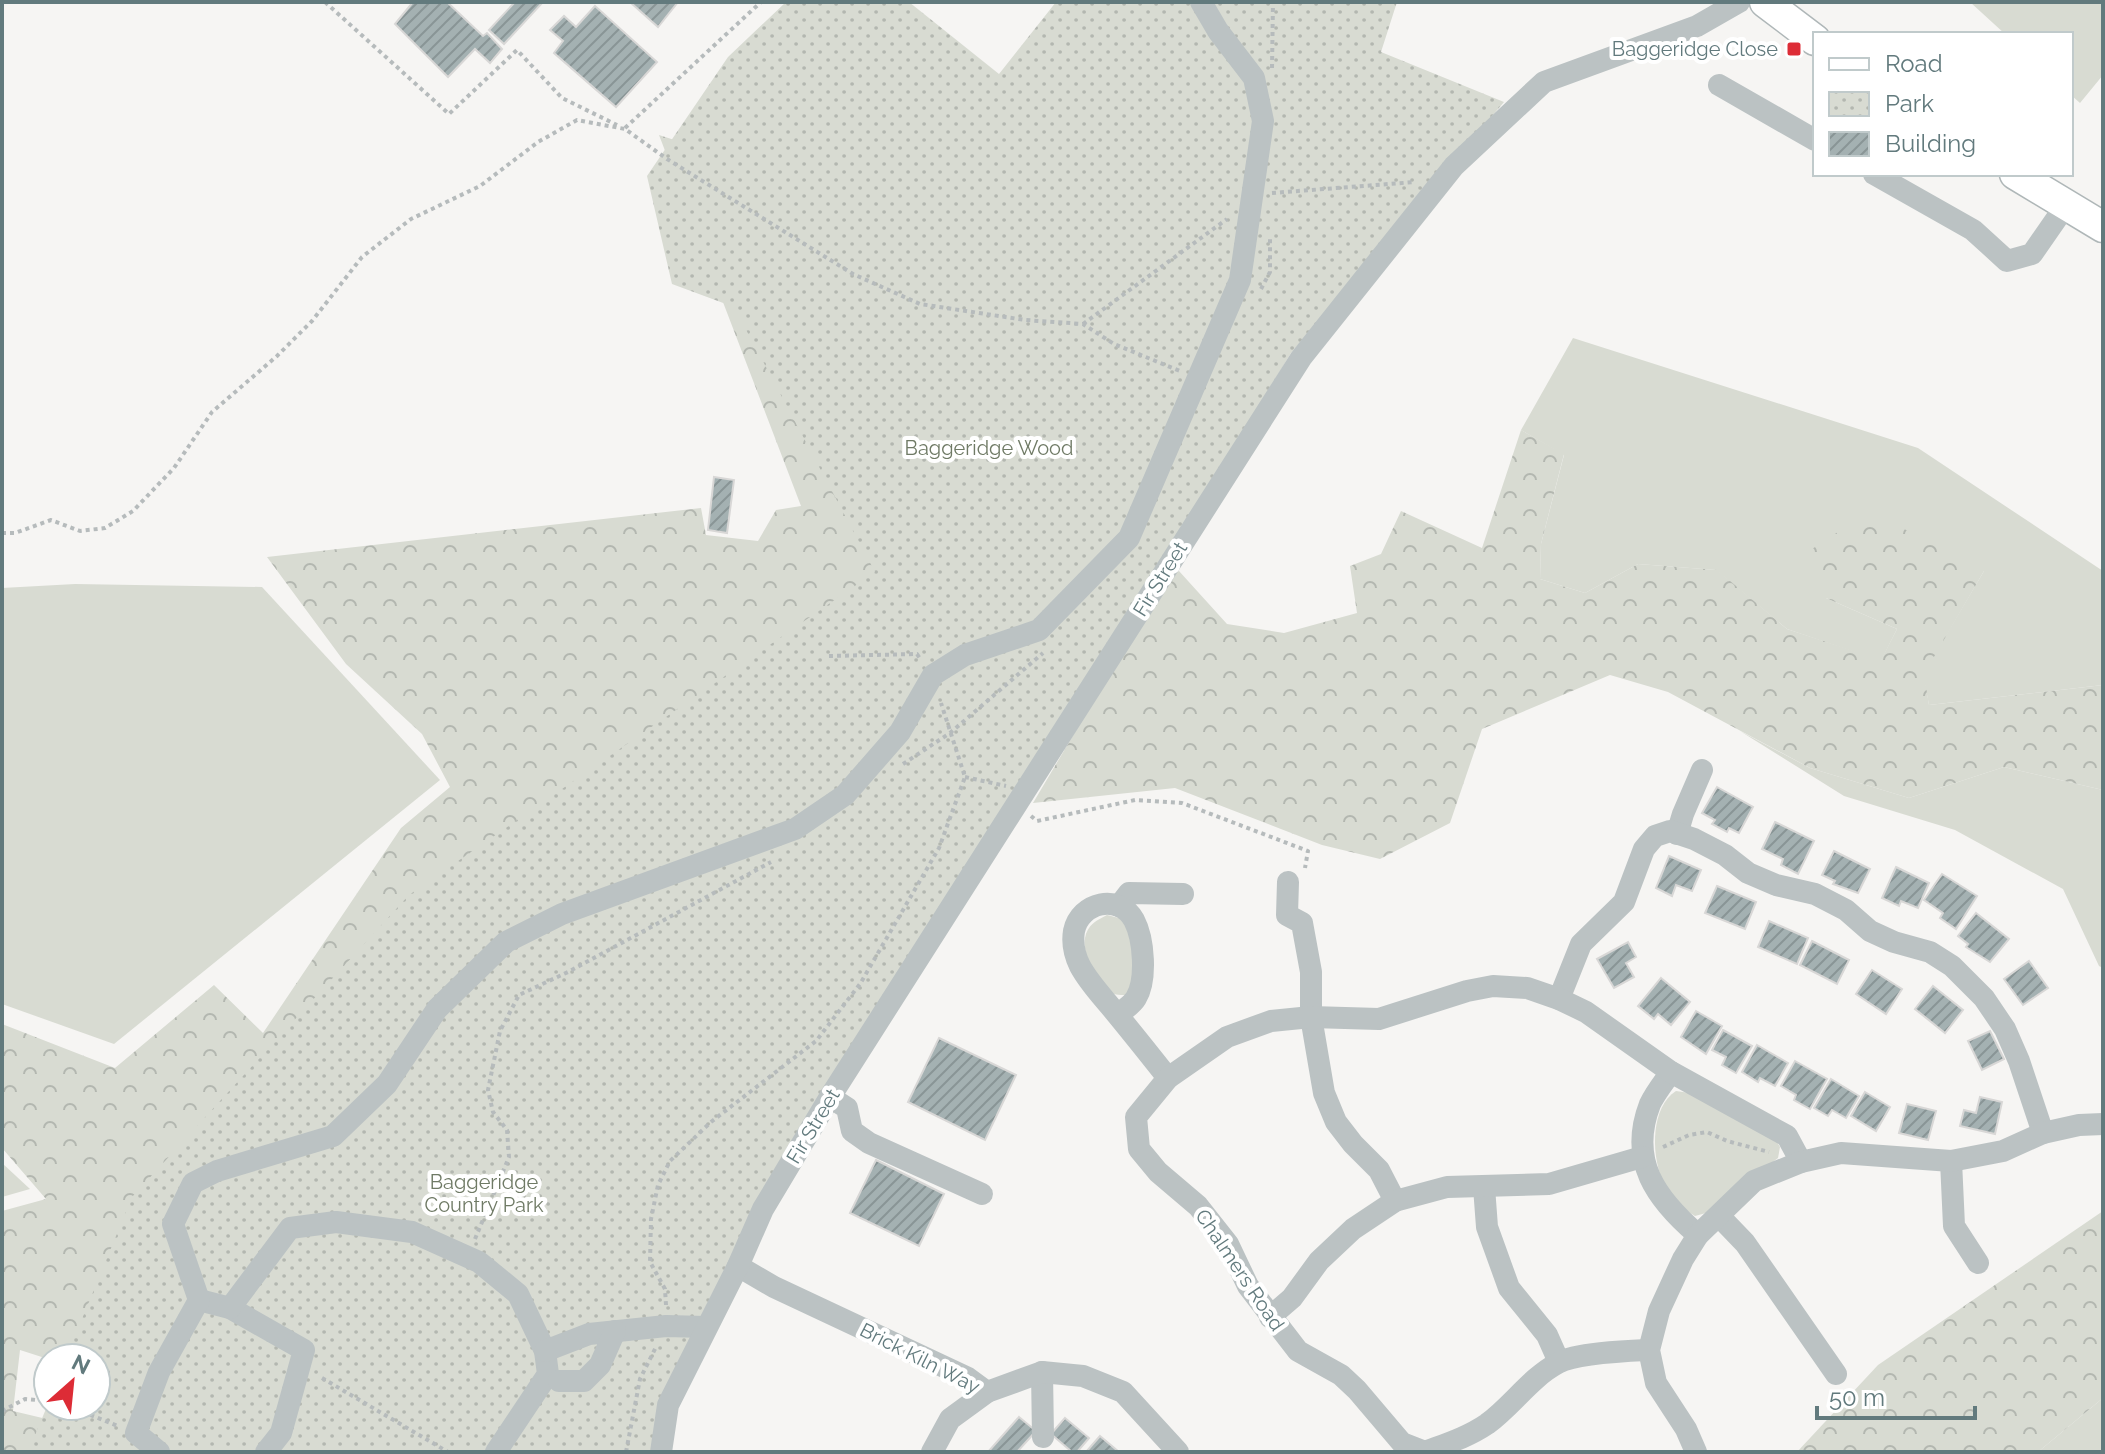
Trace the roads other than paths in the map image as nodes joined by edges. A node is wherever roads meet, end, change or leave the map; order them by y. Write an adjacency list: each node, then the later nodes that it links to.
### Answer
1 (1201, 2): 34 (street)
2 (1739, 2): 21 (street, Fir Street)
3 (1765, 2): 4 (main road)
4 (1813, 38)
5 (1719, 85): 6 (street)
6 (1813, 139)
7 (1878, 176): 9 (street)
8 (2018, 176): 9 (main road)
9 (2066, 205): 10 (main road)
10 (2103, 227)
11 (1702, 770): 12 (street)
12 (1677, 834): 16 (street); 23 (street)
13 (1296, 879): 18 (street)
14 (1183, 894): 15 (street)
15 (1119, 906): 17 (street); 17 (street)
16 (1559, 999): 18 (street, Chalmers Road); 19 (street, Chalmers Road)
17 (1118, 1015): 20 (street)
18 (1311, 1017): 20 (street, Chalmers Road); 29 (street)
19 (1671, 1072): 24 (street); 26 (street, Chalmers Road)
20 (1168, 1078): 36 (street, Chalmers Road)
21 (830, 1097): 28 (street); 33 (street, Fir Street)
22 (2103, 1124): 23 (street)
23 (2043, 1133): 25 (street)
24 (1642, 1157): 27 (street); 31 (street)
25 (1951, 1161): 26 (street); 32 (street)
26 (1801, 1162): 30 (street)
27 (1484, 1187): 29 (street); 41 (street)
28 (982, 1194)
29 (1395, 1201): 36 (street)
30 (1719, 1216): 31 (street); 43 (street)
31 (1698, 1235): 39 (street)
32 (1978, 1263)
33 (738, 1266): 37 (street, Fir Street); 45 (street, Brick Kiln Way)
34 (199, 1300): 35 (street); 47 (street)
35 (230, 1308): 40 (street); 48 (street)
36 (1270, 1317): 53 (street, Chalmers Road)
37 (706, 1327): 38 (street); 50 (street, Fir Street)
38 (615, 1331): 40 (street); 44 (street)
39 (1649, 1350): 41 (street, Chalmers Road); 54 (street)
40 (545, 1351): 49 (street)
41 (1559, 1362): 53 (street, Chalmers Road)
42 (1042, 1372): 45 (street, Brick Kiln Way); 46 (street); 52 (street, Brick Kiln Way)
43 (1836, 1374)
44 (559, 1381)
45 (987, 1392): 51 (street)
46 (1043, 1437)
47 (159, 1452)
48 (266, 1452)
49 (496, 1452)
50 (661, 1452)
51 (932, 1452)
52 (1178, 1452)
53 (1425, 1452)
54 (1696, 1452)

